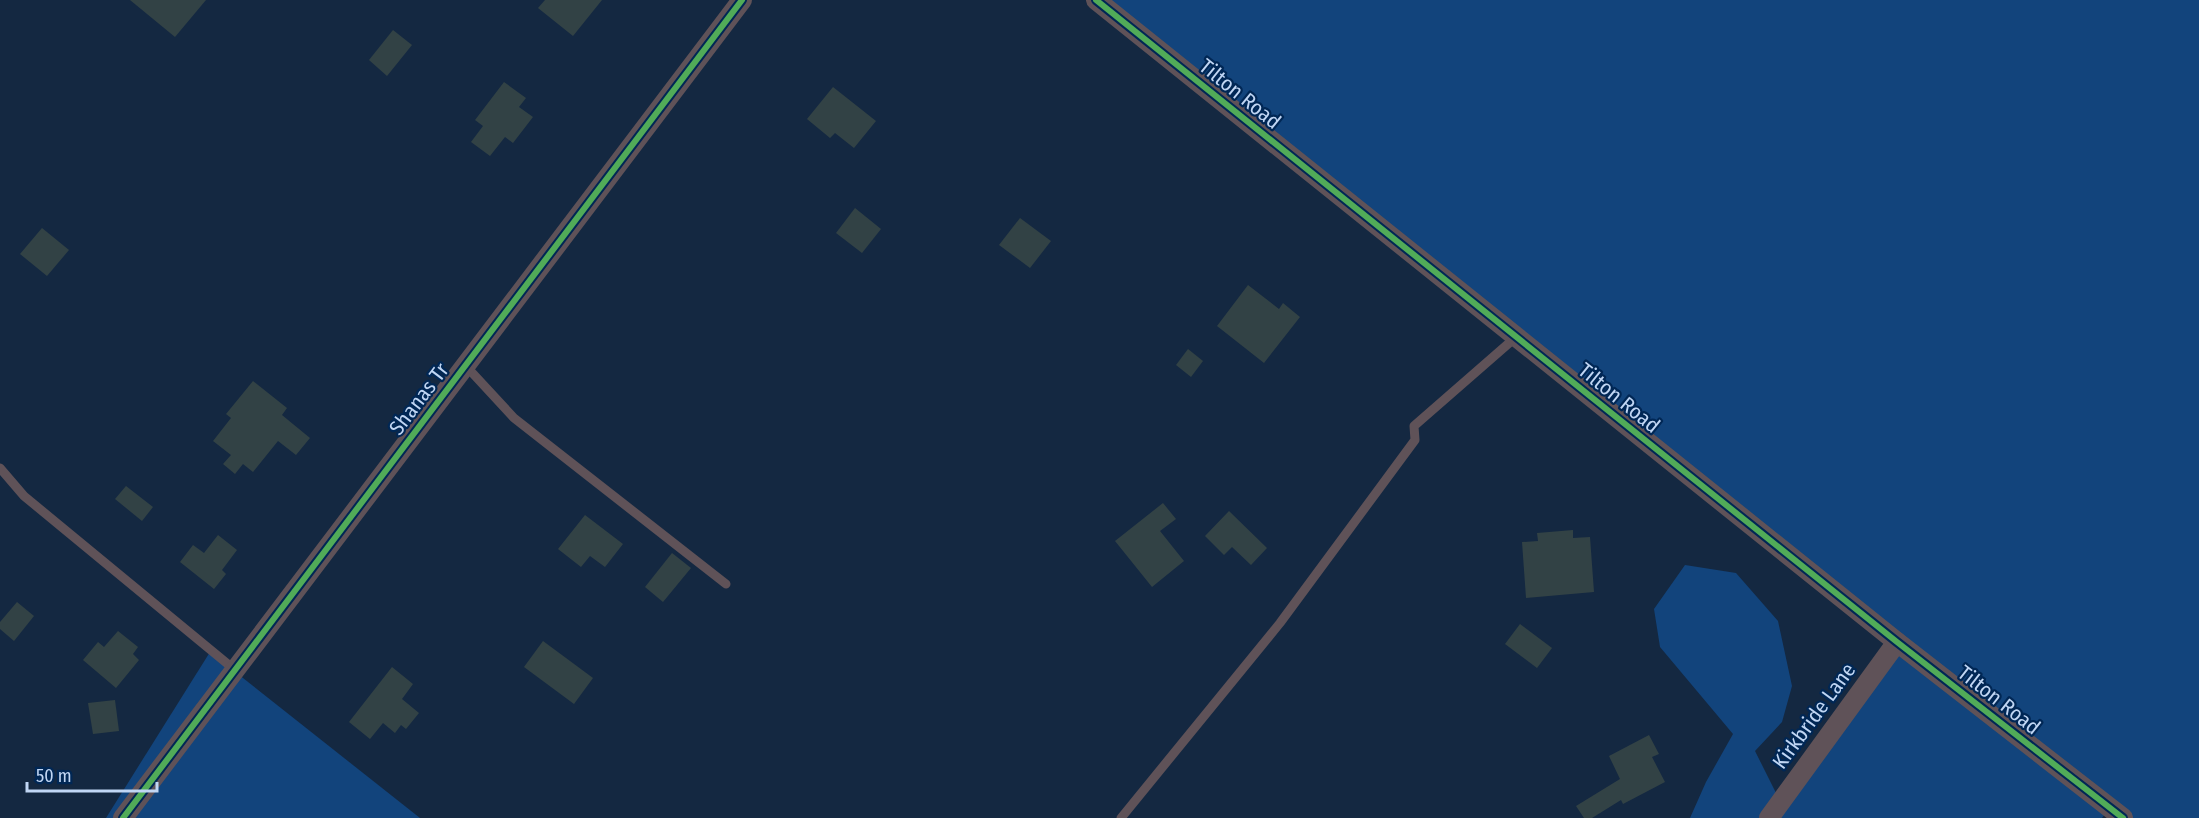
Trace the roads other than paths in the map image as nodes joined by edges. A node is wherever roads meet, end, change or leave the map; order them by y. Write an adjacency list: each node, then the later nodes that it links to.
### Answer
1 (742, 0): 4 (street, Shanas Tr)
2 (1096, 0): 3 (street, Tilton Road)
3 (1516, 337): 7 (street, Tilton Road); 10 (lane)
4 (465, 365): 6 (lane); 8 (street, Shanas Tr)
5 (0, 468): 8 (lane)
6 (726, 584)
7 (1897, 642): 11 (street, Kirkbride Lane); 12 (street, Tilton Road)
8 (235, 670): 9 (street, Shanas Tr)
9 (123, 818)
10 (1121, 818)
11 (1769, 818)
12 (2123, 818)

